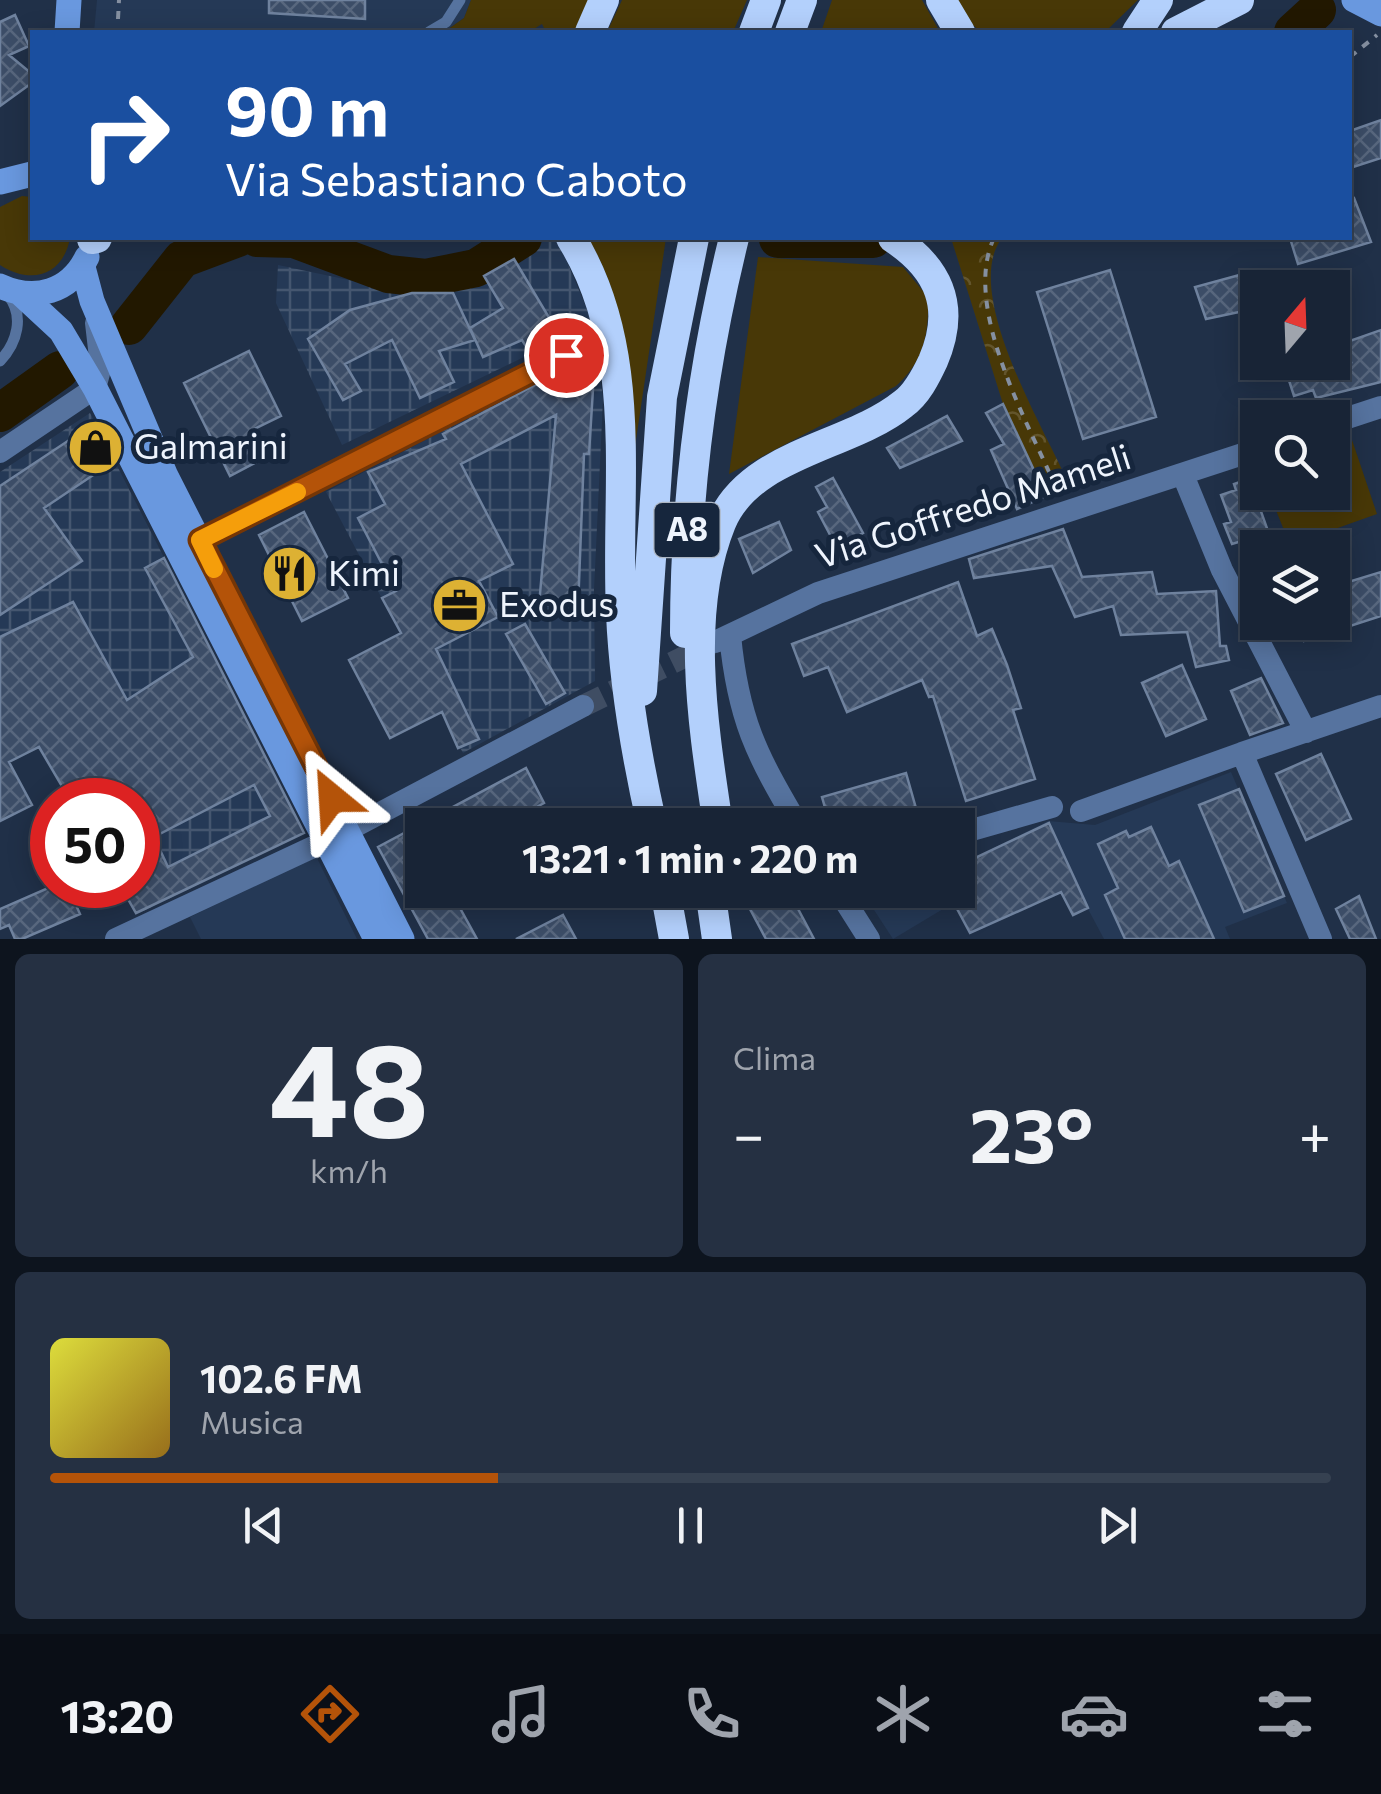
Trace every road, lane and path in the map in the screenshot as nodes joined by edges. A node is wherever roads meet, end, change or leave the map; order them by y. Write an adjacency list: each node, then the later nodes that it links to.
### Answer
1 (70, 0): 14 (main road)
2 (119, 0): 13 (path)
3 (460, 0): 15 (lane)
4 (604, 0): 16 (highway)
5 (766, 0): 17 (highway)
6 (802, 0): 18 (highway)
7 (940, 0): 19 (highway)
8 (1158, 0): 20 (highway)
9 (1239, 0): 21 (highway)
10 (1354, 0): 12 (main road)
11 (1368, 0): 12 (main road)
12 (1381, 12)
13 (118, 19)
14 (67, 30)
15 (432, 30)
16 (591, 30)
17 (755, 30)
18 (791, 30)
19 (959, 30)
20 (1139, 30)
21 (1180, 30)
22 (1381, 32): 23 (path)
23 (1352, 54)
24 (30, 174): 25 (main road)
25 (0, 182)
26 (573, 240): 49 (highway)
27 (694, 240): 50 (highway, A8)
28 (734, 240): 51 (highway, A8)
29 (894, 240): 52 (highway)
30 (993, 240): 42 (path)
31 (91, 245): 32 (main road); 33 (main road)
32 (8, 290): 35 (lane); 36 (main road)
33 (92, 301): 36 (street); 43 (main road)
34 (566, 355): 43 (street)
35 (0, 361)
36 (95, 388): 39 (street); 56 (main road)
37 (1381, 407): 38 (street)
38 (1350, 418)
39 (0, 452)
40 (1240, 455): 41 (street, Via Goffredo Mameli)
41 (1182, 476): 42 (street, Via Goffredo Mameli); 46 (street)
42 (1066, 513): 53 (street, Via Goffredo Mameli)
43 (200, 540): 56 (main road)
44 (583, 706): 56 (street)
45 (1381, 706): 46 (street)
46 (1306, 732): 47 (street)
47 (1242, 753): 54 (street); 68 (street)
48 (1052, 807): 55 (street)
49 (650, 808)
50 (652, 808)
51 (698, 808)
52 (717, 808)
53 (788, 808)
54 (1082, 812)
55 (975, 829)
56 (337, 836): 61 (street); 62 (main road); 63 (main road)
57 (668, 908): 64 (highway)
58 (713, 908): 65 (highway)
59 (731, 908): 66 (highway)
60 (849, 908): 67 (street)
61 (116, 939)
62 (376, 939)
63 (402, 939)
64 (674, 939)
65 (717, 939)
66 (735, 939)
67 (869, 939)
68 (1321, 939)

